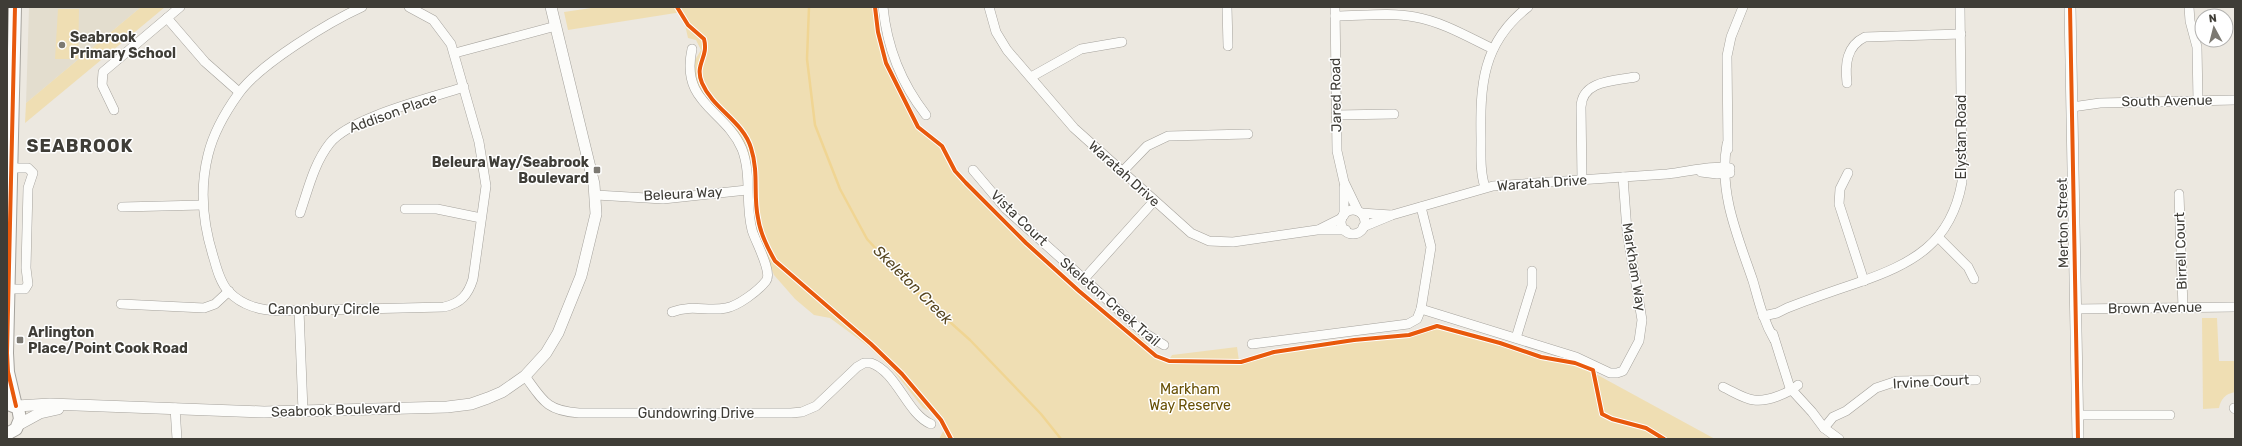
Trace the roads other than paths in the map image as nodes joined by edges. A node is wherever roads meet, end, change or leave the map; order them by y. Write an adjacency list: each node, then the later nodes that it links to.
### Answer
1 (15, 7): 36 (main road)
2 (180, 7): 15 (street)
3 (362, 7): 27 (street)
4 (409, 7): 22 (street, Canonbury Circle)
5 (551, 7): 16 (street, Seabrook Boulevard)
6 (883, 7): 33 (street)
7 (989, 7): 23 (street, Waratah Drive)
8 (1228, 7): 19 (street)
9 (1528, 7): 21 (street)
10 (1960, 7): 17 (street, Elystan Road)
11 (2070, 7): 30 (street, Merton Street)
12 (2189, 7): 29 (street)
13 (1739, 8): 38 (street)
14 (1335, 12): 21 (street); 34 (street, Jared Road)
15 (167, 18): 27 (street); 31 (street)
16 (556, 26): 22 (street); 47 (street, Seabrook Boulevard)
17 (1961, 34): 25 (street); 61 (street, Elystan Road)
18 (1122, 42): 23 (street)
19 (1228, 46)
20 (692, 49): 45 (street)
21 (1493, 49): 44 (street)
22 (455, 53): 26 (street, Canonbury Circle)
23 (1030, 77): 39 (street, Waratah Drive)
24 (1635, 77): 42 (street)
25 (1847, 83)
26 (464, 87): 54 (street, Addison Place); 57 (street, Canonbury Circle)
27 (240, 92): 49 (street)
28 (2235, 100): 29 (street, South Avenue)
29 (2198, 101): 30 (street, South Avenue)
30 (2072, 102): 72 (street, Merton Street)
31 (114, 110)
32 (1394, 114): 34 (street)
33 (926, 115)
34 (1336, 115): 43 (street, Jared Road)
35 (1248, 134): 39 (street)
36 (11, 168): 66 (main road); 66 (street)
37 (973, 170): 63 (street, Vista Court)
38 (1727, 170): 41 (street, Waratah Drive); 75 (street)
39 (1122, 172): 48 (street, Waratah Drive)
40 (1848, 173): 65 (street)
41 (1623, 177): 42 (street, Waratah Drive); 76 (street, Markham Way)
42 (1582, 180): 44 (street, Waratah Drive)
43 (1344, 182): 53 (street, Jared Road); 56 (street, Jared Road)
44 (1485, 187): 51 (street, Waratah Drive)
45 (747, 190): 47 (street, Beleura Way); 74 (street)
46 (2179, 194): 70 (street, Birrell Court)
47 (596, 195): 80 (street, Seabrook Boulevard)
48 (1154, 201): 59 (street, Waratah Drive); 63 (street)
49 (202, 205): 50 (street); 67 (street)
50 (122, 207)
51 (1421, 207): 55 (street, Waratah Drive); 71 (street)
52 (405, 209): 57 (street)
53 (1360, 212): 55 (street, Waratah Drive); 56 (street); 58 (street)
54 (300, 213)
55 (1392, 215): 58 (street, Waratah Drive)
56 (1343, 216): 59 (street, Waratah Drive); 60 (street)
57 (481, 218): 73 (street, Canonbury Circle)
58 (1363, 227): 60 (street)
59 (1317, 230): 60 (street, Waratah Drive)
60 (1346, 230)
61 (1939, 238): 64 (street); 65 (street, Elystan Road)
62 (1532, 271): 76 (street)
63 (1084, 279): 77 (street, Vista Court)
64 (1974, 279)
65 (1864, 281): 75 (street, Elystan Road)
66 (9, 289): 79 (main road)
67 (229, 291): 68 (street); 73 (street, Canonbury Circle)
68 (121, 304)
69 (2235, 307): 70 (street, Brown Avenue)
70 (2183, 308): 72 (street, Brown Avenue)
71 (1421, 309): 76 (street, Markham Way); 78 (street)
72 (2075, 309): 88 (street, Merton Street)
73 (299, 310): 87 (street)
74 (672, 312)
75 (1767, 314): 83 (street)
76 (1516, 338)
77 (1164, 344)
78 (1252, 344)
79 (7, 355): 84 (main road)
80 (525, 376): 87 (street, Seabrook Boulevard); 90 (street, Gundowring Drive)
81 (1976, 380): 91 (street, Irvine Court)
82 (1723, 387): 83 (street)
83 (1793, 388): 91 (street)
84 (13, 406): 85 (street, Seabrook Boulevard); 92 (main road)
85 (74, 406): 86 (street, Seabrook Boulevard); 92 (street, Seabrook Boulevard)
86 (178, 408): 87 (street, Seabrook Boulevard); 93 (street)
87 (303, 411)
88 (2077, 415): 89 (street); 95 (street, Merton Street)
89 (2170, 415)
90 (931, 424)
91 (1827, 425): 94 (street)
92 (14, 432)
93 (177, 437)
94 (1840, 439)
95 (2078, 439)

